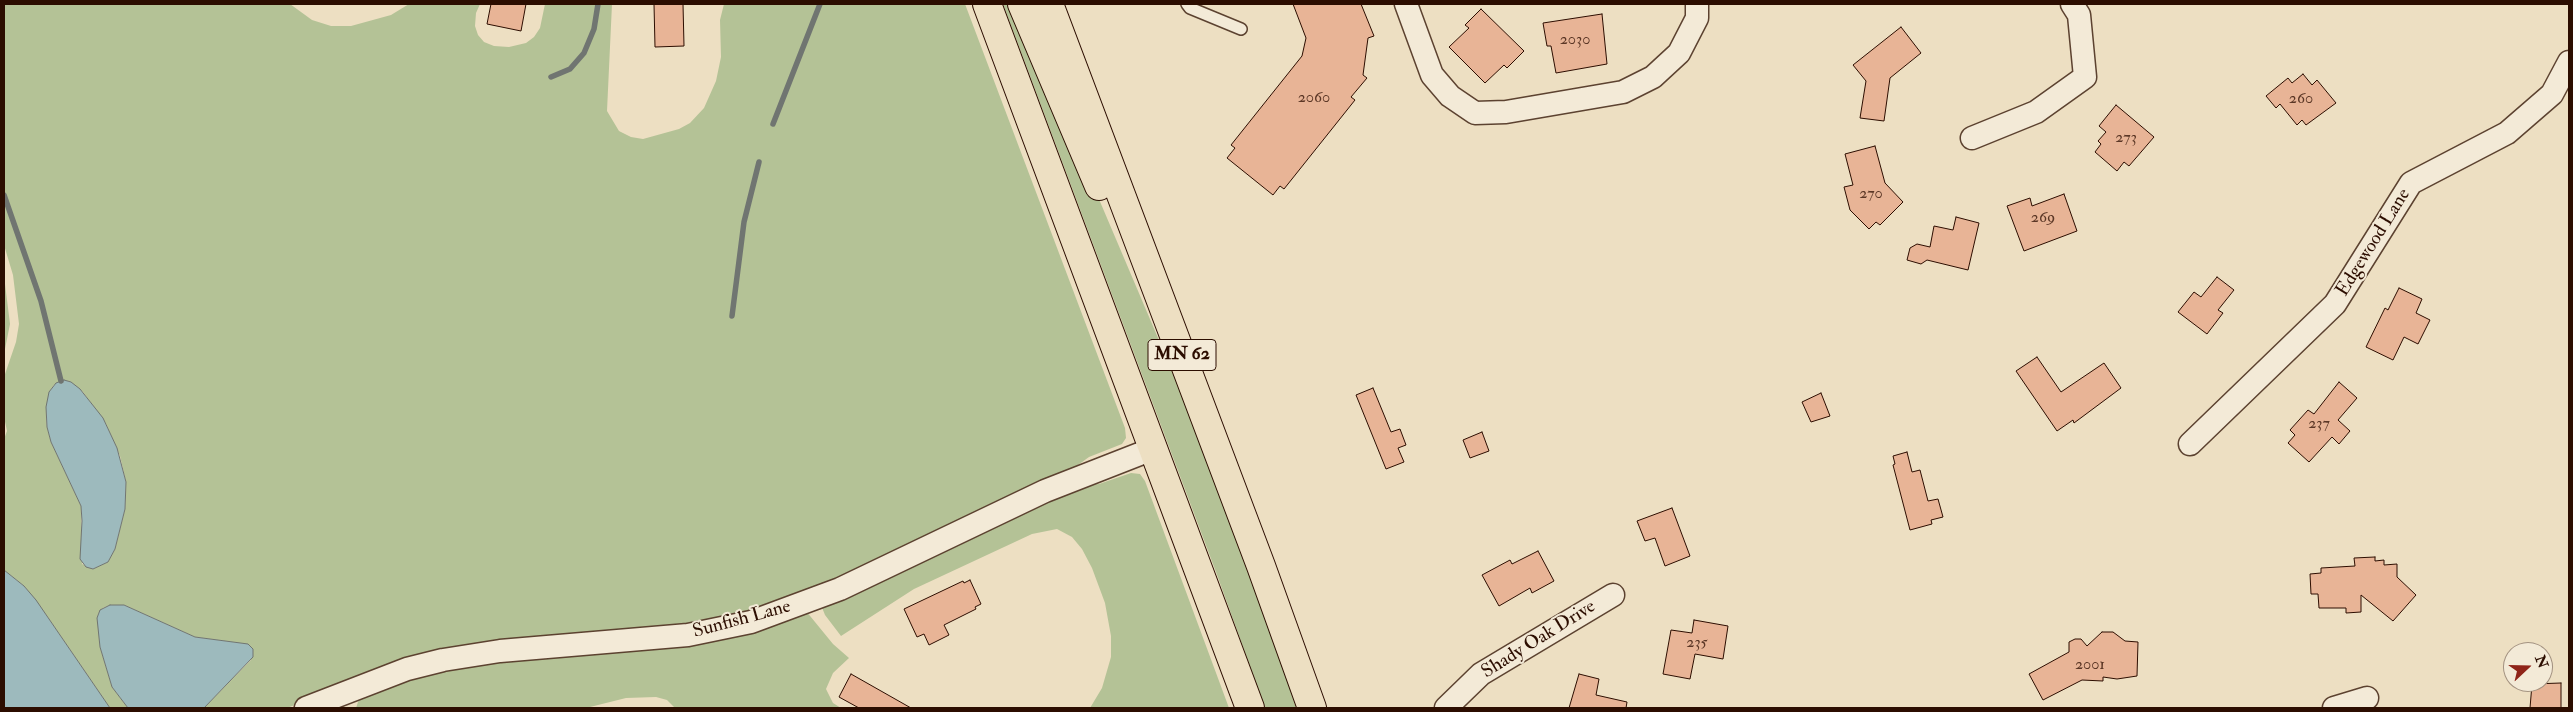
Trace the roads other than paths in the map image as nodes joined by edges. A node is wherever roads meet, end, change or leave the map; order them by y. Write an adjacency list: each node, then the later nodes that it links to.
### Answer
1 (987, 4): 13 (highway, MN 62)
2 (1022, 4): 11 (highway)
3 (1049, 4): 11 (highway, MN 62)
4 (1187, 4): 8 (lane)
5 (1406, 4): 6 (street)
6 (1697, 4)
7 (2072, 4): 10 (street)
8 (1241, 30)
9 (2569, 62): 12 (street, Edgewood Lane)
10 (1972, 138)
11 (1181, 351): 18 (highway, MN 62)
12 (2190, 444)
13 (1155, 448): 16 (street, Sunfish Lane); 17 (highway, MN 62)
14 (1613, 595): 19 (street, Shady Oak Drive)
15 (2367, 698): 20 (street)
16 (306, 708)
17 (1250, 708)
18 (1312, 708)
19 (1446, 708)
20 (2334, 708)

